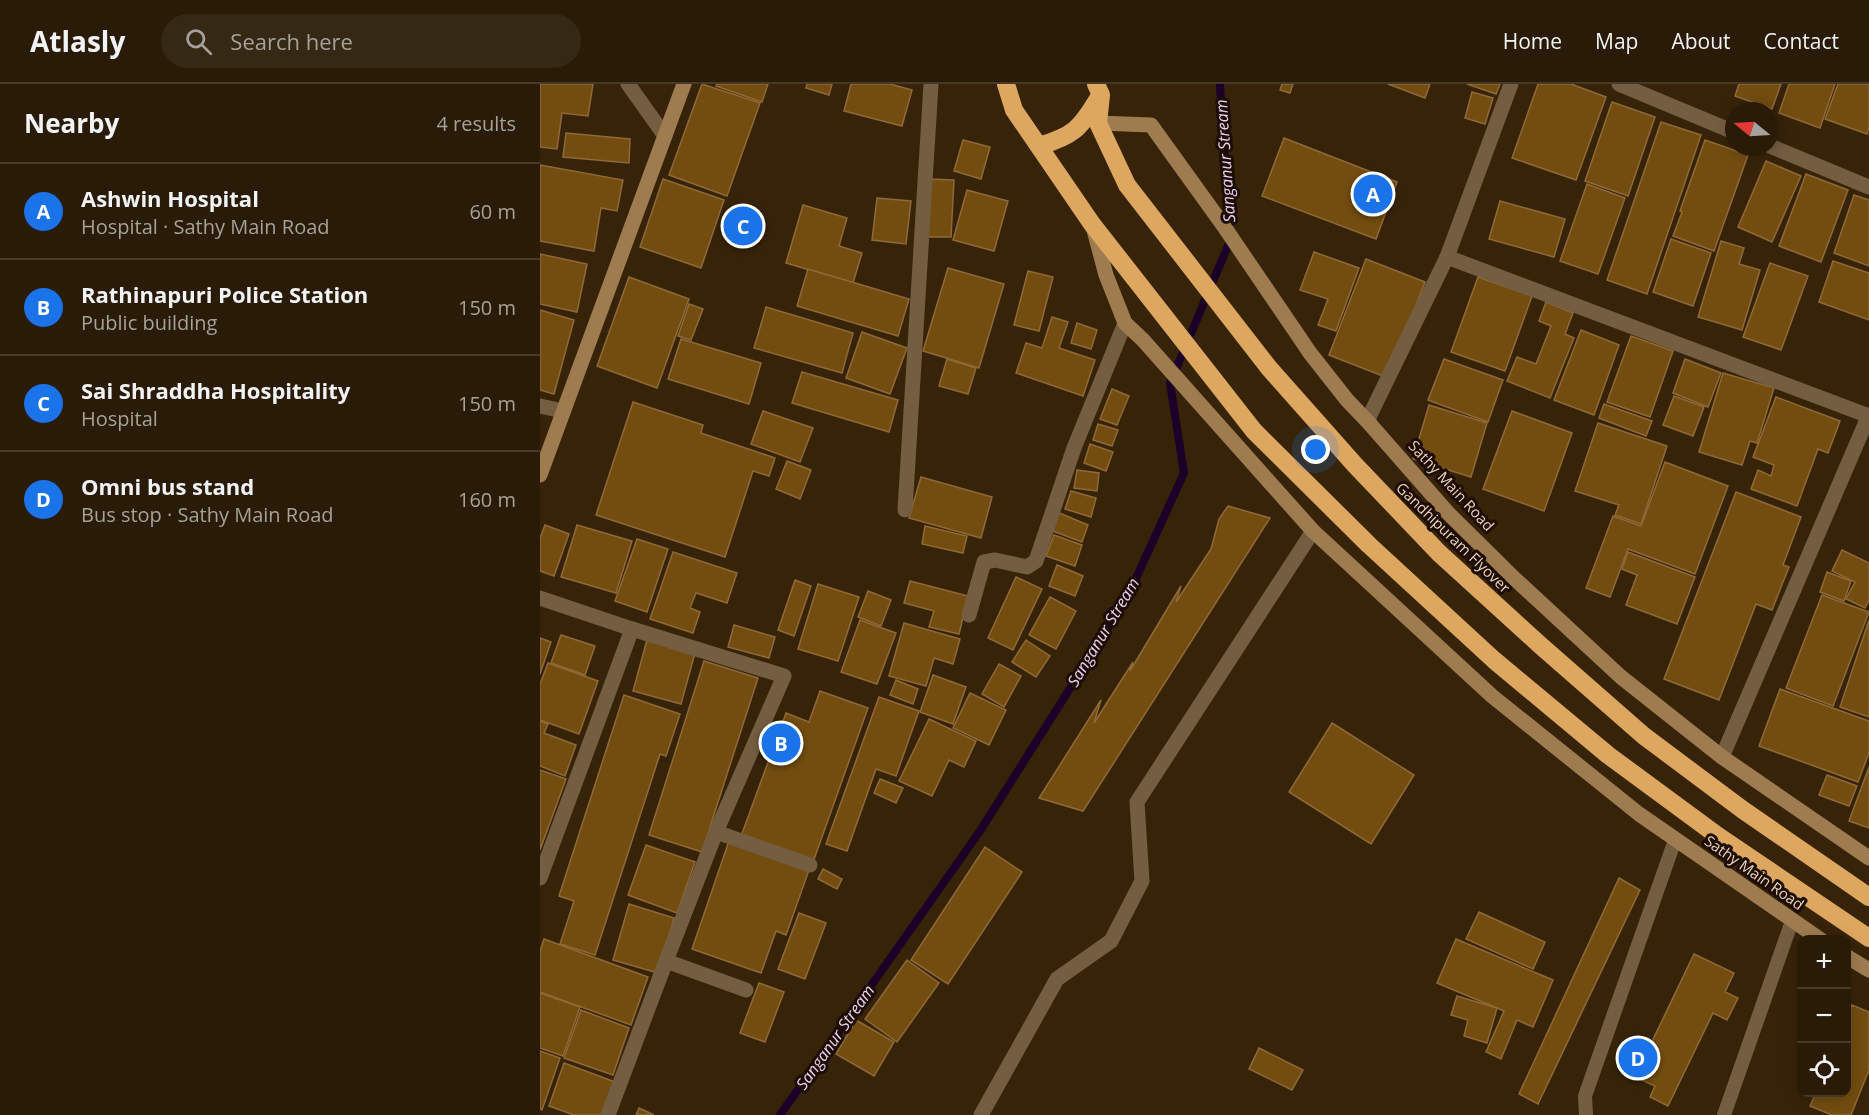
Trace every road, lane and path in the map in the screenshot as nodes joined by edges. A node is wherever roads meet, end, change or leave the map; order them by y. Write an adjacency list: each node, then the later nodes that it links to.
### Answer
1 (628, 84): 10 (street)
2 (684, 84): 10 (street)
3 (931, 84): 22 (street)
4 (1006, 84): 11 (highway)
5 (1511, 84): 15 (street)
6 (1619, 84): 9 (street)
7 (1098, 89): 8 (highway); 11 (highway)
8 (1098, 123): 20 (street, Sathy Main Road); 33 (highway, Gandhipuram Flyover)
9 (1725, 128)
10 (665, 135): 18 (street)
11 (1039, 146): 14 (highway)
12 (1779, 150): 13 (street)
13 (1869, 187)
14 (1092, 224): 16 (street); 36 (highway)
15 (1447, 257): 19 (street); 20 (street)
16 (1125, 323): 23 (street, Sathy Main Road); 25 (street)
17 (540, 406): 18 (street)
18 (563, 411): 21 (street)
19 (1869, 415): 27 (street)
20 (1369, 423): 27 (street, Sathy Main Road)
21 (540, 475)
22 (904, 510)
23 (1313, 531): 29 (street, Sathy Main Road); 42 (street)
24 (540, 598): 26 (street)
25 (969, 615)
26 (632, 629): 28 (street); 32 (street)
27 (1722, 757): 30 (street, Sathy Main Road)
28 (717, 832): 31 (street); 38 (street)
29 (1676, 840): 34 (street, Sathy Main Road); 43 (lane)
30 (1869, 858)
31 (810, 865)
32 (540, 878)
33 (1869, 897)
34 (1792, 921): 35 (street, Sathy Main Road); 44 (lane)
35 (1815, 935)
36 (1869, 938)
37 (1851, 959): 39 (street)
38 (666, 961): 40 (street); 41 (street)
39 (1869, 970)
40 (746, 990)
41 (608, 1115)
42 (981, 1115)
43 (1586, 1115)
44 (1724, 1115)

